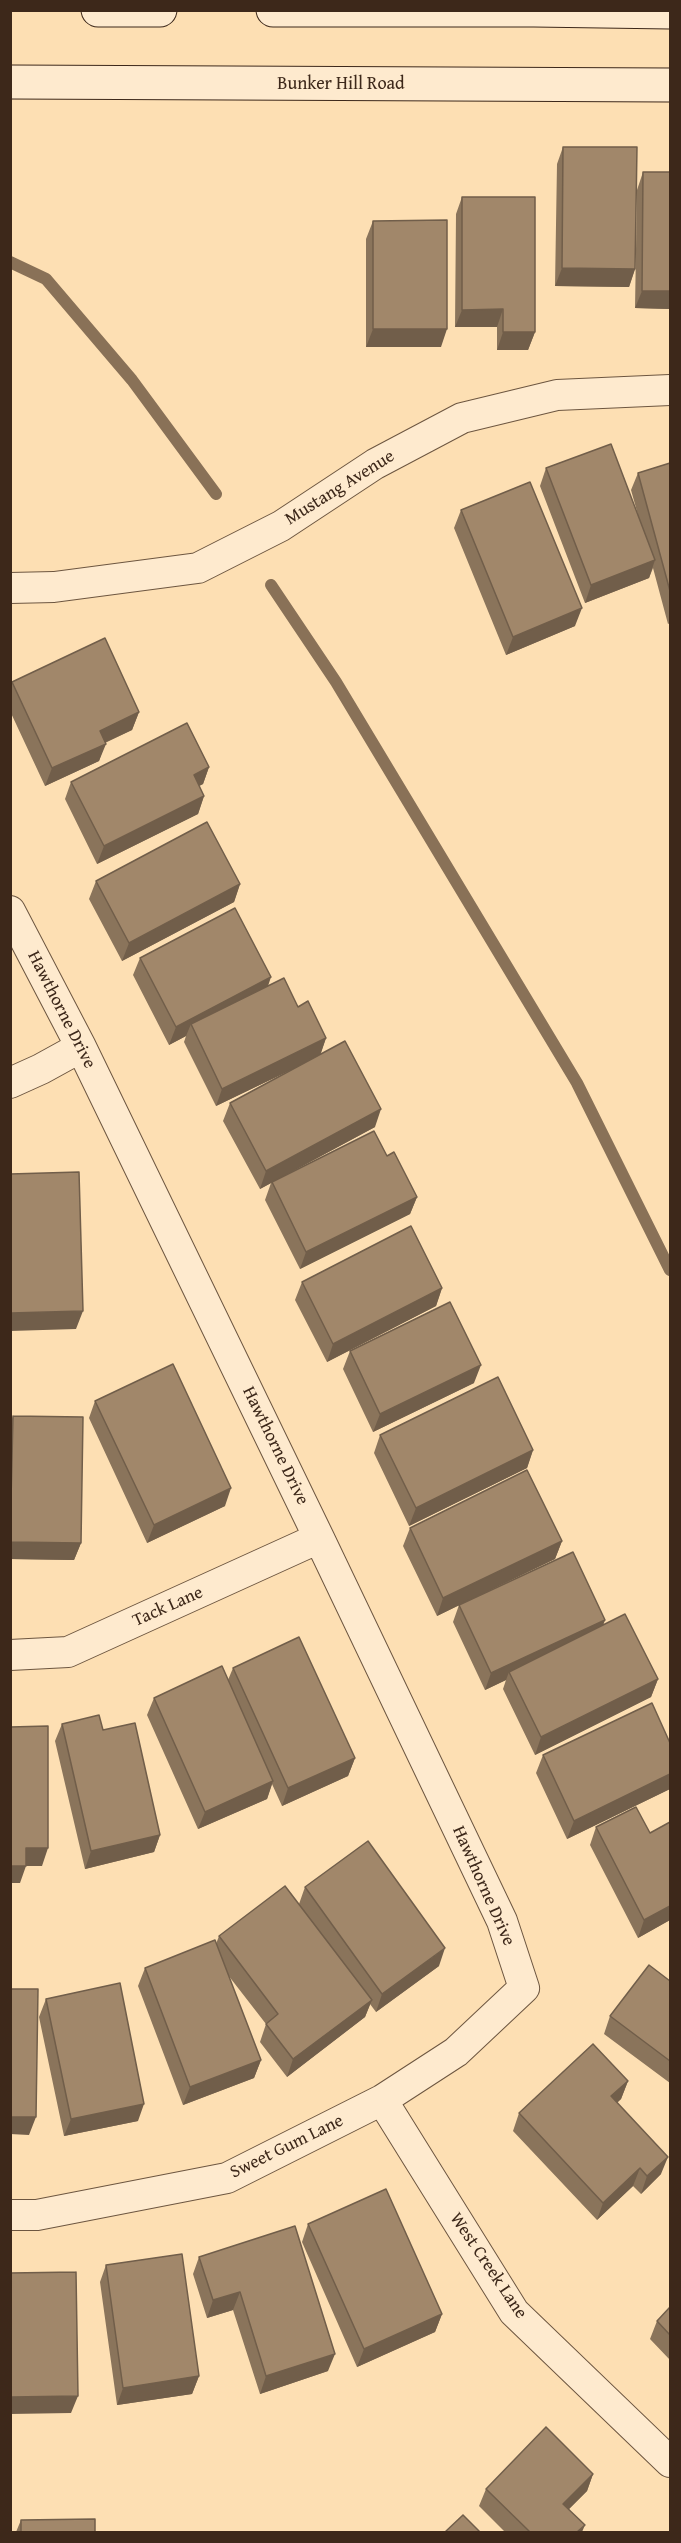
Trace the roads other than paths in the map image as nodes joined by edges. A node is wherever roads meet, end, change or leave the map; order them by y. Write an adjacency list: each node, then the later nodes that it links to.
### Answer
1 (98, 10): 2 (main road)
2 (160, 10)
3 (273, 10): 4 (main road)
4 (532, 10): 5 (main road)
5 (670, 12)
6 (10, 82): 7 (main road, Bunker Hill Road)
7 (670, 86)
8 (670, 390): 9 (street, Mustang Avenue)
9 (10, 588)
10 (10, 911): 11 (street, Hawthorne Drive)
11 (81, 1047): 12 (street); 13 (street, Hawthorne Drive)
12 (10, 1083)
13 (320, 1538): 14 (street, Tack Lane); 15 (street, Hawthorne Drive)
14 (10, 1655)
15 (524, 1988): 16 (street, Sweet Gum Lane)
16 (382, 2100): 17 (street, Sweet Gum Lane); 18 (street, West Creek Lane)
17 (10, 2215)
18 (670, 2462)

